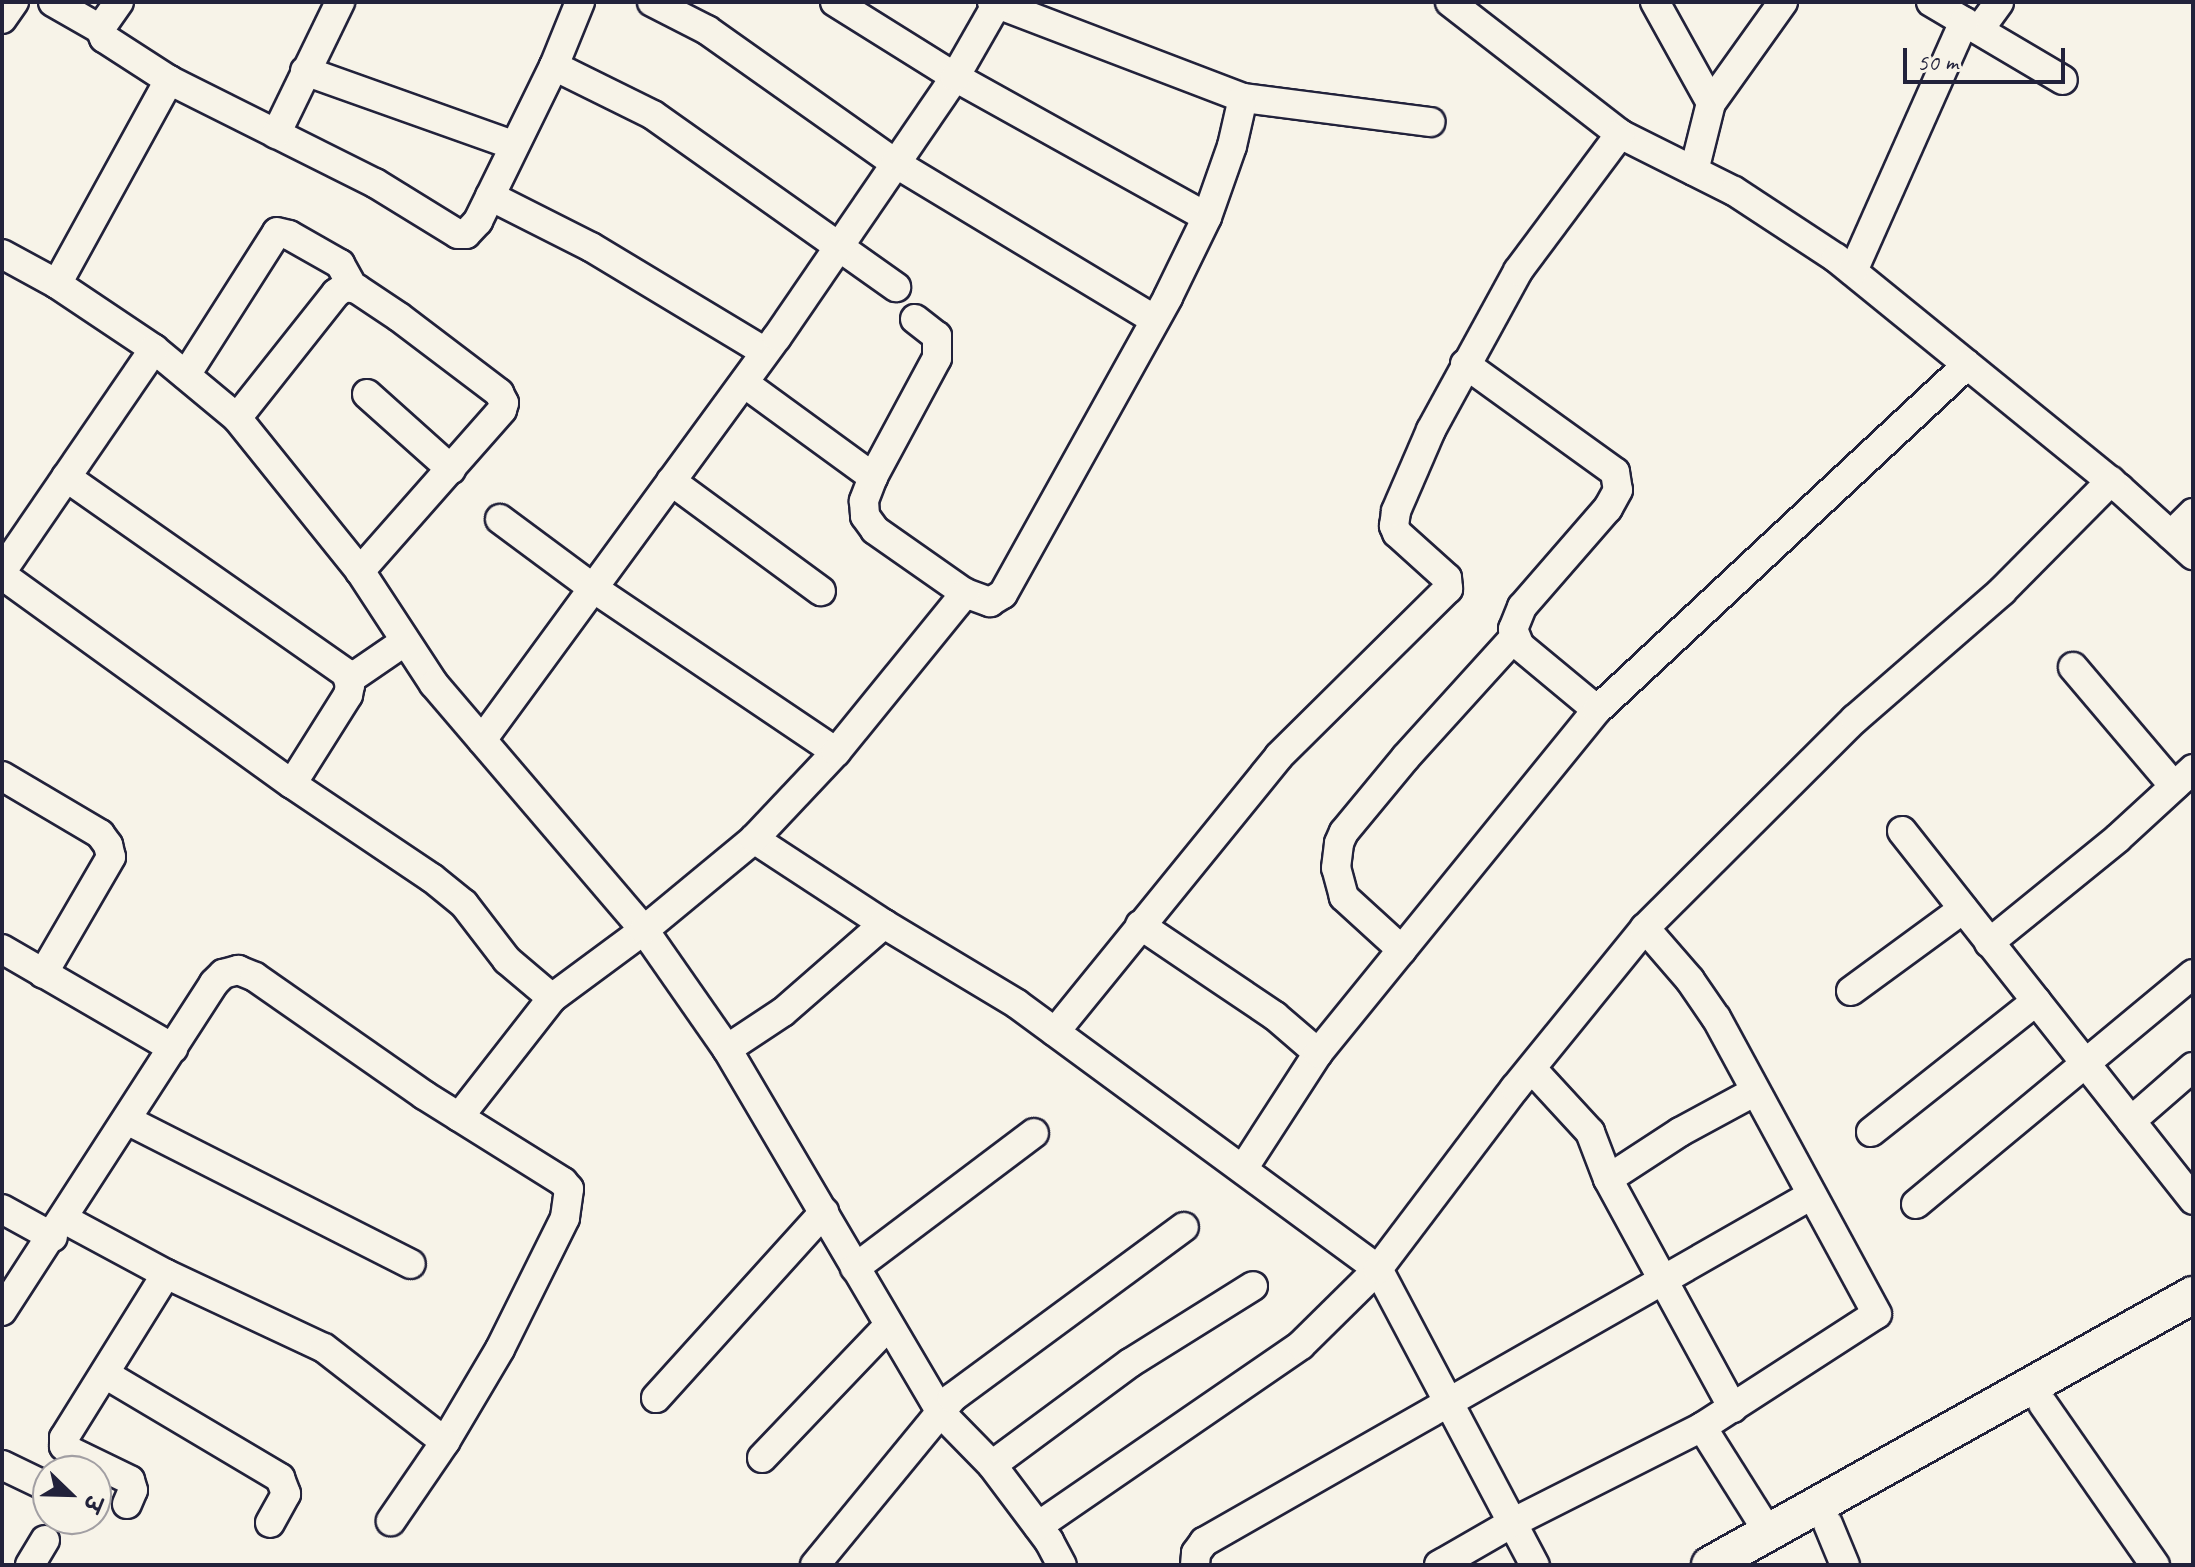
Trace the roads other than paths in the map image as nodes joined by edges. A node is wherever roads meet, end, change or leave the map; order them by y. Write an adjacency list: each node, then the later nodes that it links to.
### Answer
1 (14, 2): 14 (street)
2 (53, 2): 16 (street)
3 (119, 2): 16 (street)
4 (340, 2): 18 (street)
5 (580, 2): 17 (street)
6 (652, 2): 28 (street)
7 (835, 2): 19 (street)
8 (1450, 2): 26 (street)
9 (1655, 2): 23 (street)
10 (1783, 2): 23 (street)
11 (1931, 2): 15 (street)
12 (1999, 2): 15 (street)
13 (996, 3): 19 (street); 22 (street)
14 (2, 19)
15 (1971, 26): 21 (street); 34 (street)
16 (100, 29): 20 (street)
17 (554, 66): 27 (street); 32 (street)
18 (305, 71): 25 (street); 27 (street)
19 (955, 77): 28 (street); 31 (street)
20 (169, 80): 25 (street); 35 (street)
21 (2063, 80)
22 (1243, 98): 24 (street); 31 (street)
23 (1711, 103): 29 (street)
24 (1430, 122)
25 (276, 134): 30 (street)
26 (1620, 134): 29 (street); 42 (street)
27 (513, 145): 30 (street)
28 (895, 163): 32 (street); 39 (street)
29 (1694, 171): 34 (street)
30 (490, 196): 41 (street)
31 (1207, 217): 39 (street)
32 (838, 247): 37 (street); 41 (street)
33 (2, 254): 35 (street)
34 (1853, 271): 43 (street)
35 (57, 284): 40 (street)
36 (352, 286): 44 (street); 47 (street); 48 (street)
37 (896, 287)
38 (915, 319): 50 (street)
39 (1154, 319): 61 (street)
40 (154, 349): 44 (street); 49 (street)
41 (765, 352): 45 (street)
42 (1465, 364): 62 (street); 76 (street)
43 (1967, 365): 52 (street); 66 (street)
44 (186, 375): 47 (street)
45 (744, 383): 50 (street); 51 (street)
46 (367, 394): 48 (street)
47 (237, 418): 57 (street)
48 (451, 469): 57 (street)
49 (66, 477): 58 (street); 65 (street)
50 (873, 477): 61 (street)
51 (671, 481): 59 (street); 60 (street)
52 (2111, 481): 55 (street); 77 (street)
53 (2193, 513): 55 (street)
54 (500, 519): 59 (street)
55 (2171, 535): 56 (street)
56 (2193, 555)
57 (360, 571): 63 (street)
58 (2, 573): 71 (street)
59 (593, 588): 67 (street); 68 (street)
60 (821, 591)
61 (965, 593): 68 (street)
62 (1514, 638): 66 (street); 81 (street)
63 (404, 642): 65 (street); 67 (street)
64 (2073, 667): 70 (street)
65 (350, 679): 71 (street)
66 (1597, 710): 81 (street)
67 (482, 740): 78 (street)
68 (836, 752): 73 (street)
69 (2, 776): 82 (street)
70 (2184, 778): 79 (street)
71 (292, 784): 85 (street)
72 (1902, 831): 74 (street)
73 (754, 839): 75 (street); 78 (street)
74 (1963, 909): 79 (street); 84 (street)
75 (884, 924): 87 (street); 89 (street)
76 (1140, 925): 87 (street); 90 (street)
77 (1645, 928): 93 (street); 94 (street)
78 (644, 930): 85 (street); 89 (street)
79 (1989, 943): 86 (street)
80 (2, 949): 82 (street)
81 (1402, 950): 90 (street)
82 (43, 974): 88 (street)
83 (2193, 974): 91 (street)
84 (1851, 991)
85 (552, 998): 95 (street)
86 (2036, 1001): 91 (street); 98 (street)
87 (1055, 1032): 100 (street)
88 (173, 1048): 95 (street); 96 (street)
89 (727, 1049): 106 (street)
90 (1318, 1053): 100 (street)
91 (2088, 1065): 97 (street); 104 (street)
92 (2193, 1067): 97 (street)
93 (1532, 1069): 101 (street); 111 (street)
94 (1754, 1092): 101 (street); 102 (street)
95 (459, 1117): 126 (street)
96 (127, 1120): 108 (street); 109 (street)
97 (2131, 1121): 103 (street)
98 (1871, 1132)
99 (1034, 1133): 110 (street)
100 (1243, 1169): 111 (street)
101 (1608, 1179): 113 (street)
102 (1810, 1196): 113 (street); 123 (street)
103 (2193, 1200)
104 (1916, 1204)
105 (2, 1209): 108 (street)
106 (824, 1212): 110 (street); 120 (street)
107 (1184, 1227): 124 (street)
108 (58, 1228): 112 (street); 116 (street)
109 (411, 1264)
110 (855, 1268): 118 (street)
111 (1378, 1269): 121 (street); 136 (street)
112 (166, 1274): 119 (street); 126 (street)
113 (1663, 1280): 121 (street); 123 (street)
114 (1253, 1286): 129 (street)
115 (2193, 1295): 138 (main road)
116 (2, 1311)
117 (2193, 1322): 122 (main road)
118 (888, 1326): 124 (street); 127 (street)
119 (105, 1374): 131 (street); 133 (street)
120 (656, 1398)
121 (1448, 1402): 134 (street); 142 (street)
122 (2043, 1404): 135 (main road); 147 (street)
123 (1733, 1408): 125 (street)
124 (942, 1414): 129 (street); 140 (street)
125 (1702, 1427): 134 (street); 138 (street)
126 (445, 1442): 132 (street)
127 (762, 1458)
128 (2, 1465): 130 (street)
129 (992, 1465): 136 (street)
130 (32, 1479)
131 (127, 1504)
132 (391, 1521)
133 (270, 1523)
134 (1512, 1523): 143 (street); 144 (street)
135 (1828, 1524): 138 (main road); 146 (street)
136 (1038, 1526): 141 (street)
137 (45, 1540): 139 (street)
138 (1762, 1549): 145 (main road)
139 (30, 1565)
140 (815, 1565)
141 (1062, 1565)
142 (1195, 1565)
143 (1439, 1565)
144 (1535, 1565)
145 (1710, 1565)
146 (1845, 1565)
147 (2155, 1565)

